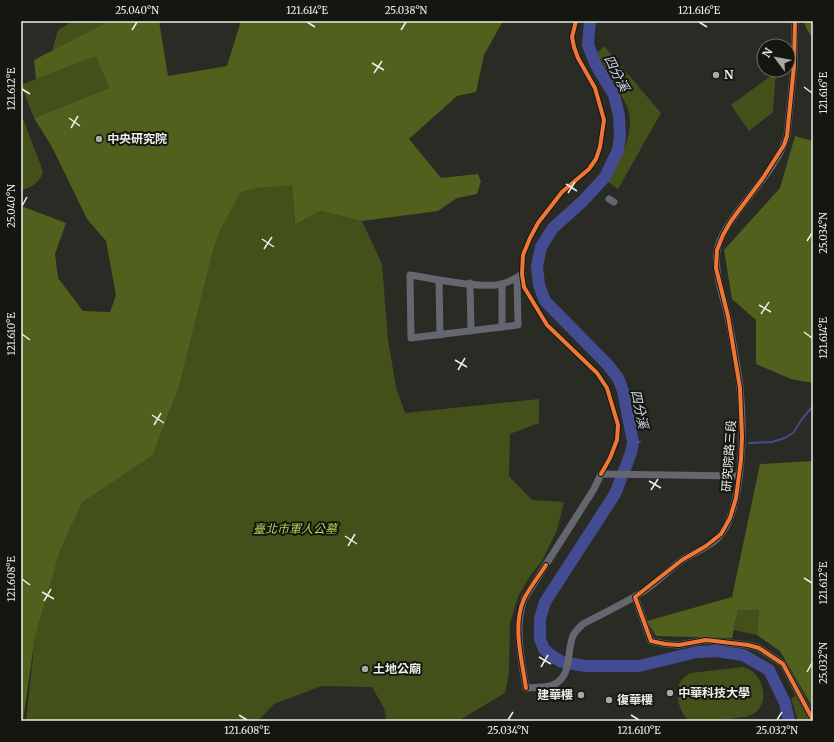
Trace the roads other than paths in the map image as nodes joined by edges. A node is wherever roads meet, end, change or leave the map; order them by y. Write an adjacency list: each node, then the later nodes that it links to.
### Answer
1 (795, 21): 8 (street, 研究院路三段)
2 (439, 280): 3 (street); 7 (street); 7 (street)
3 (470, 283): 4 (street); 6 (street)
4 (502, 284): 5 (street); 5 (street)
5 (502, 327): 6 (street)
6 (471, 331): 7 (street)
7 (440, 335)
8 (739, 476): 9 (street, 研究院路三段); 9 (street, 研究院路三段)
9 (635, 597): 10 (street)
10 (813, 720)

